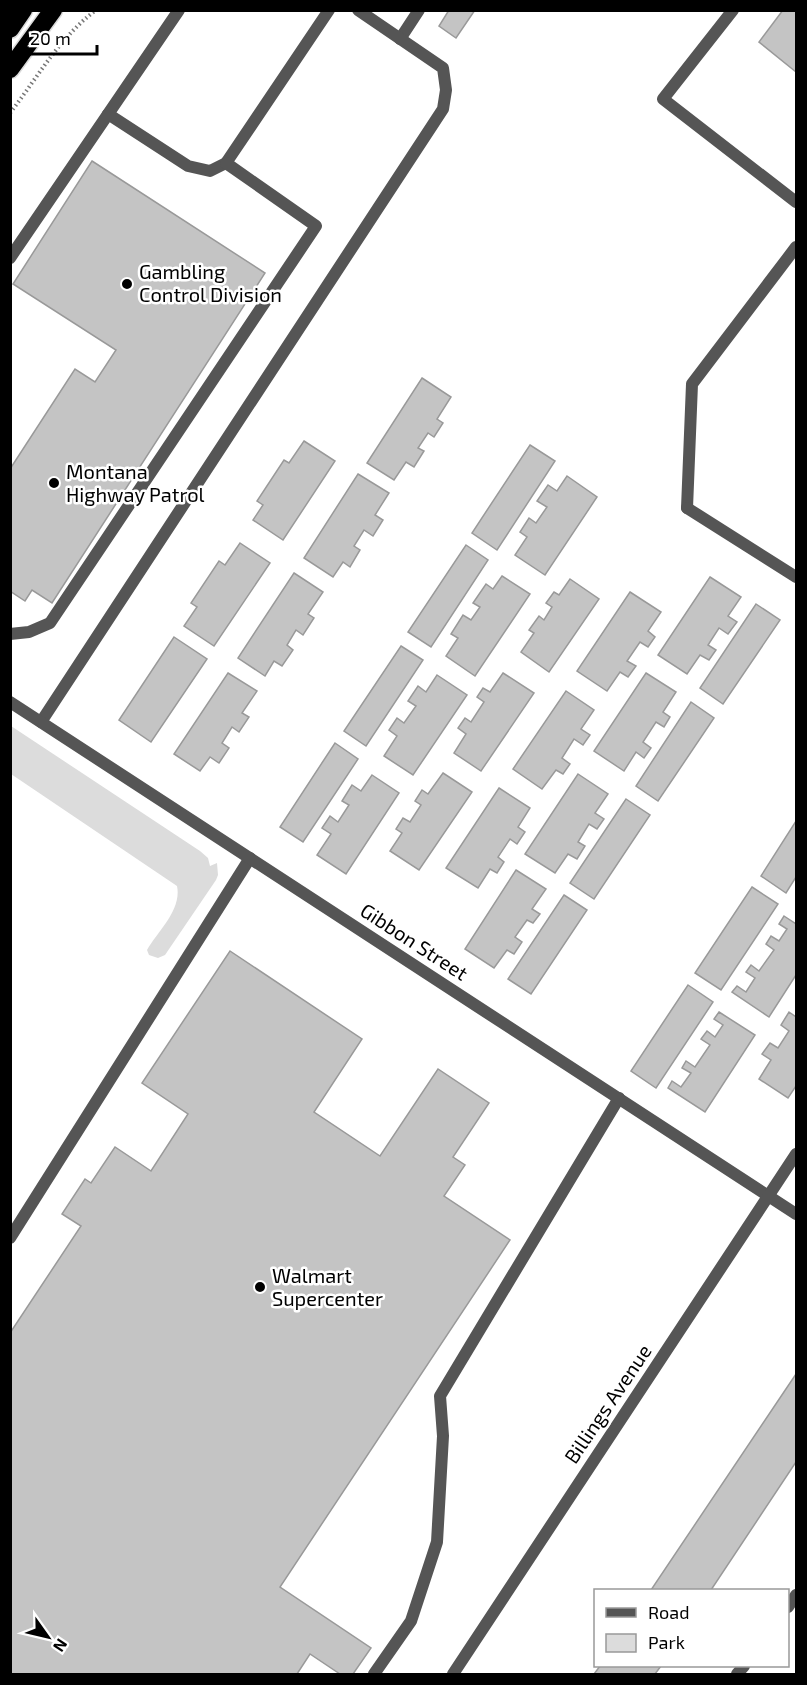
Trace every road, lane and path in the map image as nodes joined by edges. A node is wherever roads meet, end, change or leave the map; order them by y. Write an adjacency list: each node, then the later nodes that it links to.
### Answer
1 (23, 10): 9 (highway)
2 (53, 10): 11 (highway)
3 (96, 10): 12 (path)
4 (179, 10): 13 (street)
5 (329, 10): 14 (street)
6 (358, 10): 10 (street)
7 (419, 10): 10 (street)
8 (733, 10): 15 (street)
9 (10, 29)
10 (400, 39): 21 (street)
11 (10, 69)
12 (10, 113)
13 (108, 114): 14 (street); 17 (street)
14 (226, 163): 19 (street)
15 (796, 202)
16 (796, 247): 18 (street)
17 (10, 258)
18 (796, 577)
19 (10, 634)
20 (10, 702): 21 (street, Gibbon Street)
21 (41, 722): 22 (street, Gibbon Street)
22 (250, 858): 23 (street, Gibbon Street); 27 (street)
23 (619, 1098): 25 (street, Gibbon Street); 28 (street)
24 (796, 1154): 25 (street, Billings Avenue)
25 (769, 1196): 26 (street, Gibbon Street); 29 (street, Billings Avenue)
26 (796, 1214)
27 (10, 1238)
28 (374, 1674)
29 (453, 1674)

